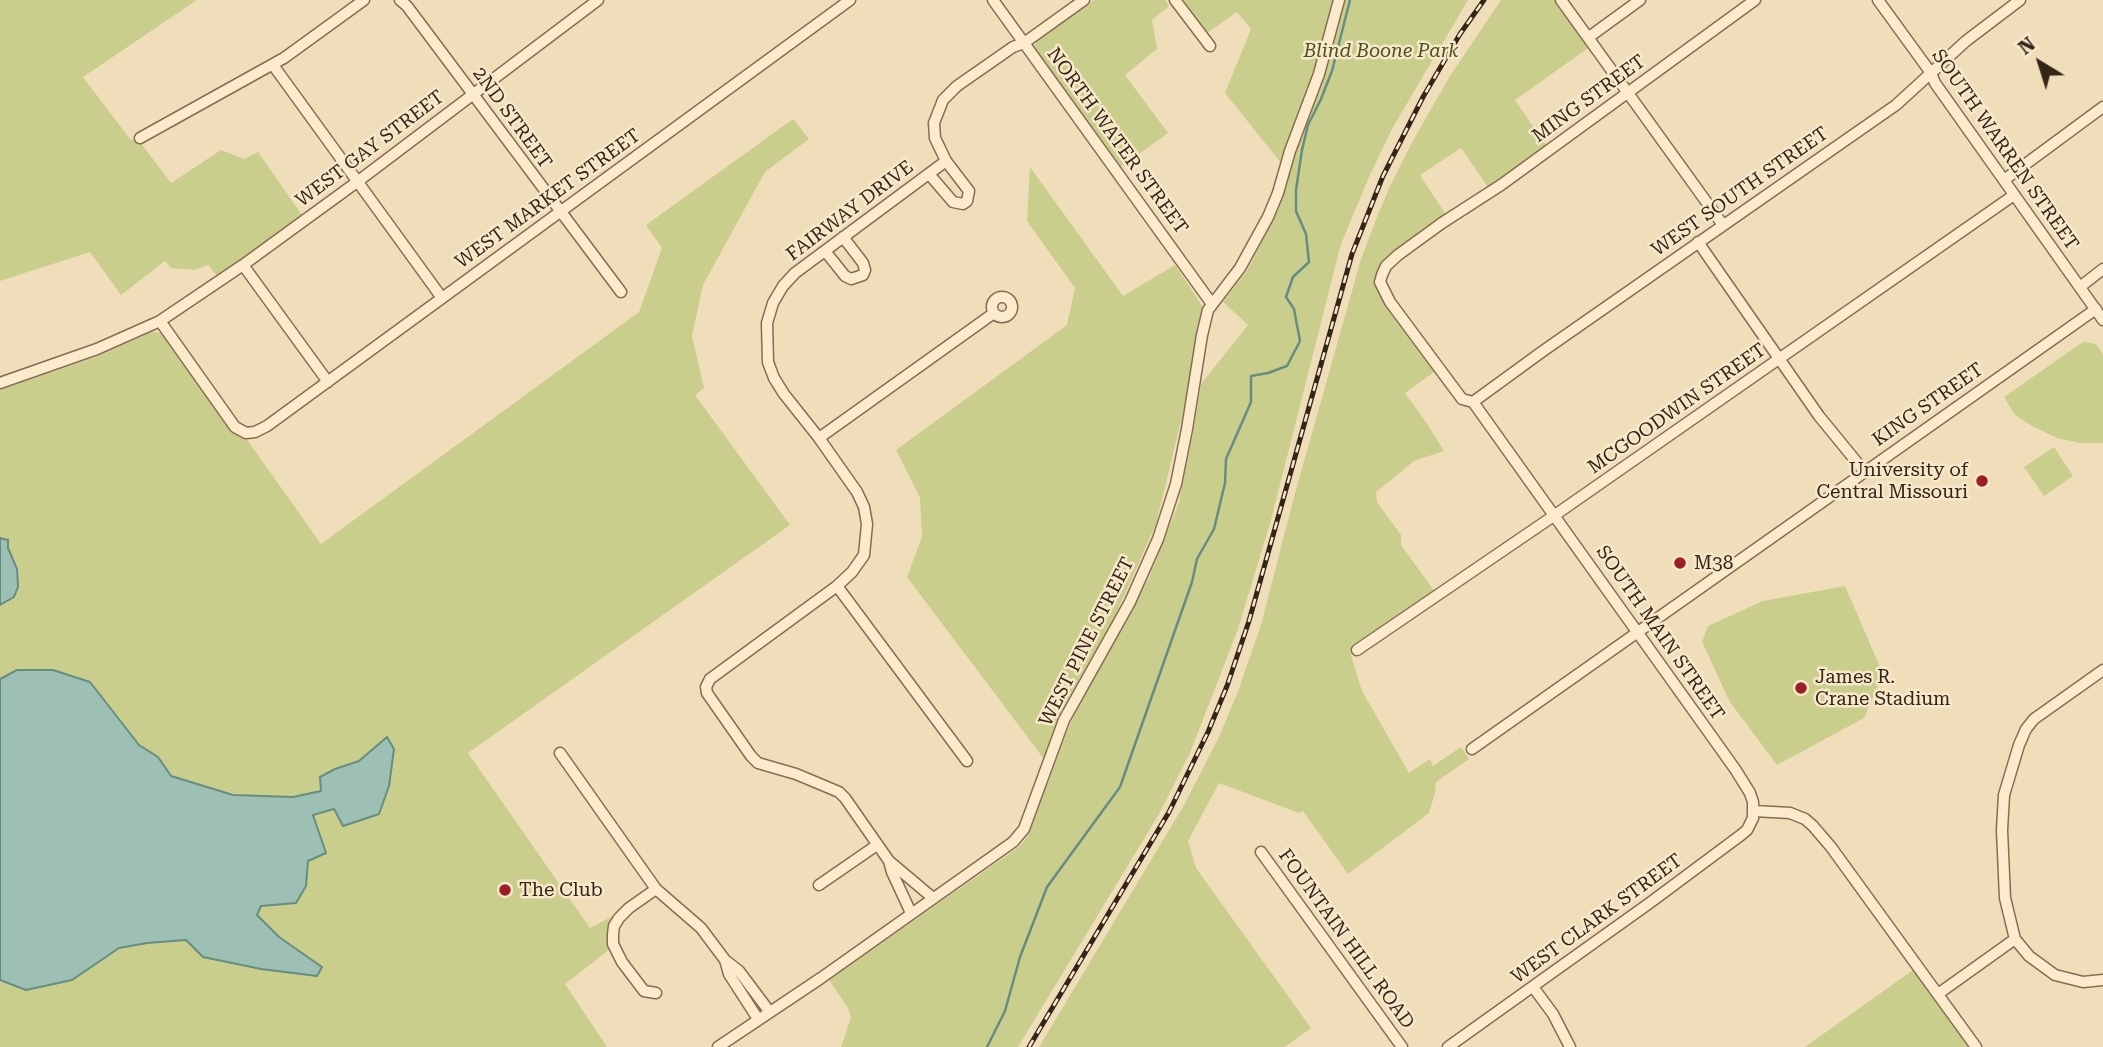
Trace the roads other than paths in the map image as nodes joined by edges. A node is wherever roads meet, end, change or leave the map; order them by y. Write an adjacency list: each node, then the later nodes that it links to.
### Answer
1 (364, 0): 17 (street)
2 (400, 0): 20 (street, 2ND STREET)
3 (598, 0): 20 (street, WEST GAY STREET)
4 (850, 0): 28 (street, WEST MARKET STREET)
5 (993, 0): 15 (street, NORTH WATER STREET)
6 (1084, 0): 15 (street)
7 (1175, 0): 16 (street)
8 (1339, 0): 39 (street, WEST PINE STREET)
9 (1562, 0): 14 (street)
10 (1640, 0): 14 (street)
11 (1755, 0): 19 (street, MING STREET)
12 (1878, 0): 18 (street, SOUTH WARREN STREET)
13 (2020, 0): 18 (street, WEST SOUTH STREET)
14 (1589, 37): 19 (street)
15 (1024, 43): 23 (street); 39 (street, NORTH WATER STREET)
16 (1210, 46)
17 (273, 65): 22 (street); 26 (street)
18 (1931, 73): 25 (street, SOUTH WARREN STREET); 30 (street, WEST SOUTH STREET)
19 (1629, 92): 29 (street, MING STREET); 30 (street)
20 (472, 93): 26 (street, WEST GAY STREET); 28 (street, 2ND STREET)
21 (2103, 107): 25 (street)
22 (140, 138)
23 (946, 161): 24 (street, FAIRWAY DRIVE); 24 (street)
24 (929, 174): 31 (street, FAIRWAY DRIVE)
25 (2004, 180): 27 (street, SOUTH WARREN STREET)
26 (357, 182): 34 (street, WEST GAY STREET); 38 (street)
27 (2014, 195): 36 (street, SOUTH WARREN STREET); 44 (street, MCGOODWIN STREET)
28 (559, 212): 37 (street, 2ND STREET); 38 (street, WEST MARKET STREET)
29 (1442, 223): 47 (street, SOUTH MAIN STREET)
30 (1723, 225): 32 (street, WEST SOUTH STREET)
31 (843, 237): 33 (street, FAIRWAY DRIVE); 33 (street)
32 (1698, 242): 44 (street); 47 (street, WEST SOUTH STREET)
33 (825, 251): 48 (street, FAIRWAY DRIVE)
34 (243, 265): 43 (street, WEST GAY STREET); 45 (street)
35 (2103, 269): 36 (street)
36 (2080, 287): 40 (street, SOUTH WARREN STREET)
37 (621, 292)
38 (442, 298): 45 (street, WEST MARKET STREET)
39 (1212, 304): 64 (street, WEST PINE STREET)
40 (2096, 309): 42 (street, SOUTH WARREN STREET); 49 (street, KING STREET)
41 (994, 313): 48 (street)
42 (2103, 320)
43 (160, 321): 45 (street, WEST MARKET STREET); 46 (street, WEST GAY STREET)
44 (1780, 359): 49 (street); 50 (street, MCGOODWIN STREET)
45 (328, 382)
46 (0, 383)
47 (1473, 402): 50 (street, SOUTH MAIN STREET)
48 (819, 438): 51 (street, FAIRWAY DRIVE)
49 (1864, 471): 52 (street, KING STREET)
50 (1555, 515): 52 (street, SOUTH MAIN STREET); 53 (street, MCGOODWIN STREET)
51 (837, 586): 57 (street); 59 (street, FAIRWAY DRIVE)
52 (1637, 632): 55 (street, KING STREET); 58 (street, SOUTH MAIN STREET)
53 (1357, 650)
54 (2103, 670): 66 (street)
55 (1472, 749)
56 (560, 752): 63 (street)
57 (967, 761)
58 (1754, 811): 69 (street, WEST CLARK STREET); 71 (street)
59 (877, 845): 61 (street); 62 (street)
60 (1261, 852): 75 (street, FOUNTAIN HILL ROAD)
61 (889, 861): 64 (street); 65 (street)
62 (820, 885)
63 (656, 889): 67 (street); 70 (street)
64 (933, 898): 65 (street, WEST PINE STREET)
65 (911, 913): 72 (street, WEST PINE STREET)
66 (2015, 939): 68 (street); 71 (street)
67 (725, 960): 72 (street); 73 (street)
68 (2103, 980)
69 (1534, 987): 76 (street, WEST CLARK STREET); 77 (street)
70 (656, 993)
71 (1938, 994): 78 (street)
72 (769, 1011): 73 (street, WEST PINE STREET)
73 (758, 1019): 74 (street, WEST PINE STREET)
74 (718, 1047)
75 (1402, 1047)
76 (1448, 1047)
77 (1570, 1047)
78 (1976, 1047)

